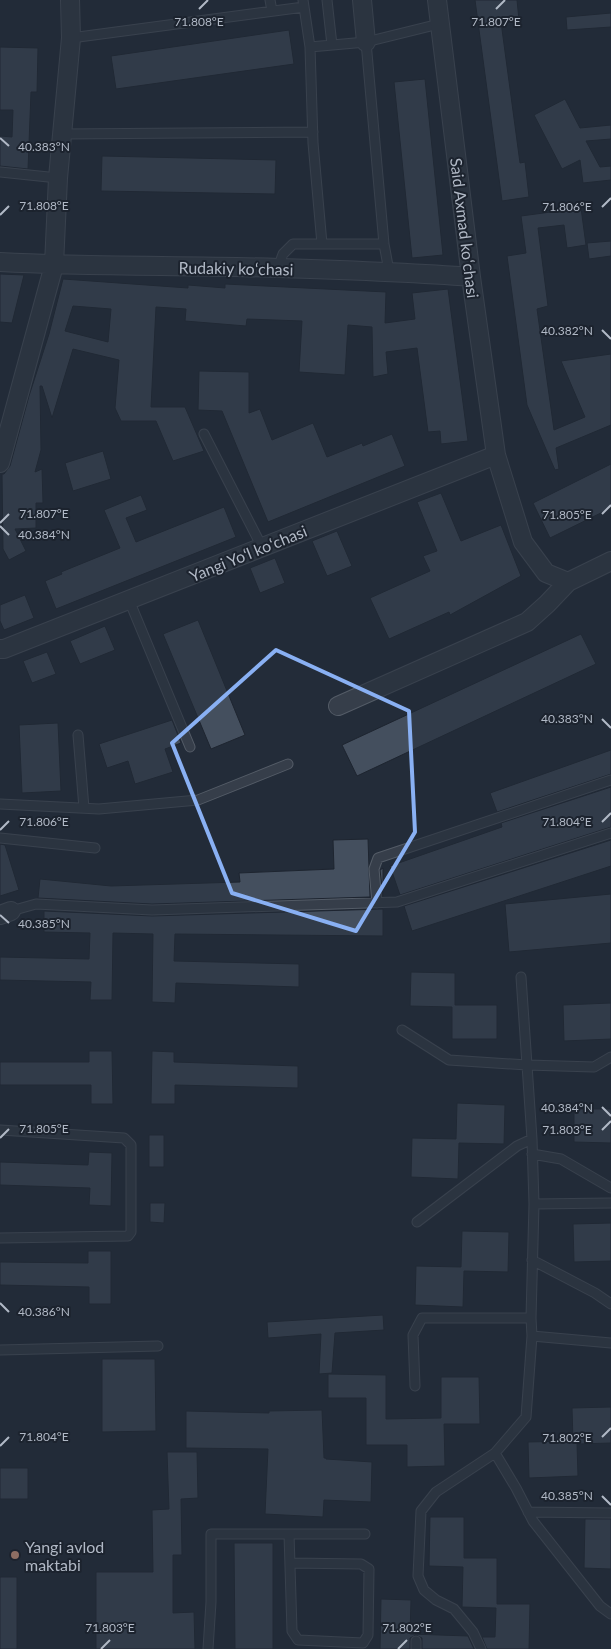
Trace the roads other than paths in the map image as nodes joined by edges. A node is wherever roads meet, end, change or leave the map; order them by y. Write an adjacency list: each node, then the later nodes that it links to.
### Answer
1 (70, 0): 9 (street)
2 (270, 0): 7 (lane)
3 (327, 0): 11 (lane)
4 (362, 0): 10 (street)
5 (437, 0): 8 (street, Said Axmad koʻchasi)
6 (303, 4): 7 (lane); 12 (lane)
7 (272, 11): 9 (lane)
8 (439, 24): 10 (lane); 23 (street, Said Axmad koʻchasi)
9 (71, 38): 14 (street)
10 (366, 42): 11 (lane); 18 (lane)
11 (332, 45): 12 (lane)
12 (310, 47): 13 (lane)
13 (313, 132): 14 (lane); 17 (lane)
14 (62, 134): 16 (street)
15 (0, 172): 16 (lane)
16 (58, 178): 20 (street)
17 (322, 244): 18 (lane); 21 (lane)
18 (384, 244): 22 (lane)
19 (0, 262): 20 (street, Rudakiy koʻchasi)
20 (54, 265): 21 (street, Rudakiy koʻchasi); 26 (street)
21 (278, 268): 22 (street, Rudakiy koʻchasi)
22 (389, 271): 23 (street, Rudakiy koʻchasi)
23 (471, 277): 25 (street, Said Axmad koʻchasi)
24 (204, 434): 27 (lane)
25 (496, 455): 27 (street, Yangi Yoʻl koʻchasi); 29 (street, Said Axmad koʻchasi)
26 (0, 462)
27 (262, 548): 30 (street, Yangi Yoʻl koʻchasi)
28 (611, 561): 29 (street)
29 (568, 582): 32 (street)
30 (129, 600): 31 (street, Yangi Yoʻl koʻchasi); 34 (lane)
31 (0, 649)
32 (338, 706)
33 (78, 735): 38 (lane)
34 (190, 747)
35 (288, 764): 38 (lane)
36 (611, 780): 42 (lane)
37 (0, 804): 38 (lane)
38 (84, 808)
39 (611, 833): 42 (lane)
40 (0, 838): 41 (lane)
41 (95, 848)
42 (377, 903): 43 (lane)
43 (6, 913)
44 (521, 977): 47 (lane)
45 (402, 1030): 47 (lane)
46 (611, 1057): 47 (lane)
47 (527, 1065): 49 (lane)
48 (0, 1130): 55 (lane)
49 (532, 1139): 50 (lane); 54 (lane)
50 (532, 1154): 51 (lane); 53 (lane)
51 (611, 1188)
52 (611, 1203): 53 (lane)
53 (534, 1204): 56 (lane)
54 (416, 1222)
55 (0, 1238)
56 (532, 1260): 57 (lane); 58 (lane)
57 (611, 1304)
58 (530, 1318): 59 (lane); 63 (lane)
59 (532, 1336): 60 (lane); 64 (lane)
60 (611, 1343)
61 (158, 1346): 62 (lane)
62 (0, 1350)
63 (415, 1386)
64 (495, 1452): 65 (lane); 72 (lane)
65 (528, 1512): 66 (lane); 70 (lane)
66 (611, 1513)
67 (289, 1534): 68 (lane); 69 (lane); 71 (lane)
68 (365, 1534)
69 (290, 1563): 69 (lane)
70 (611, 1614)
71 (208, 1649)
72 (481, 1649)

